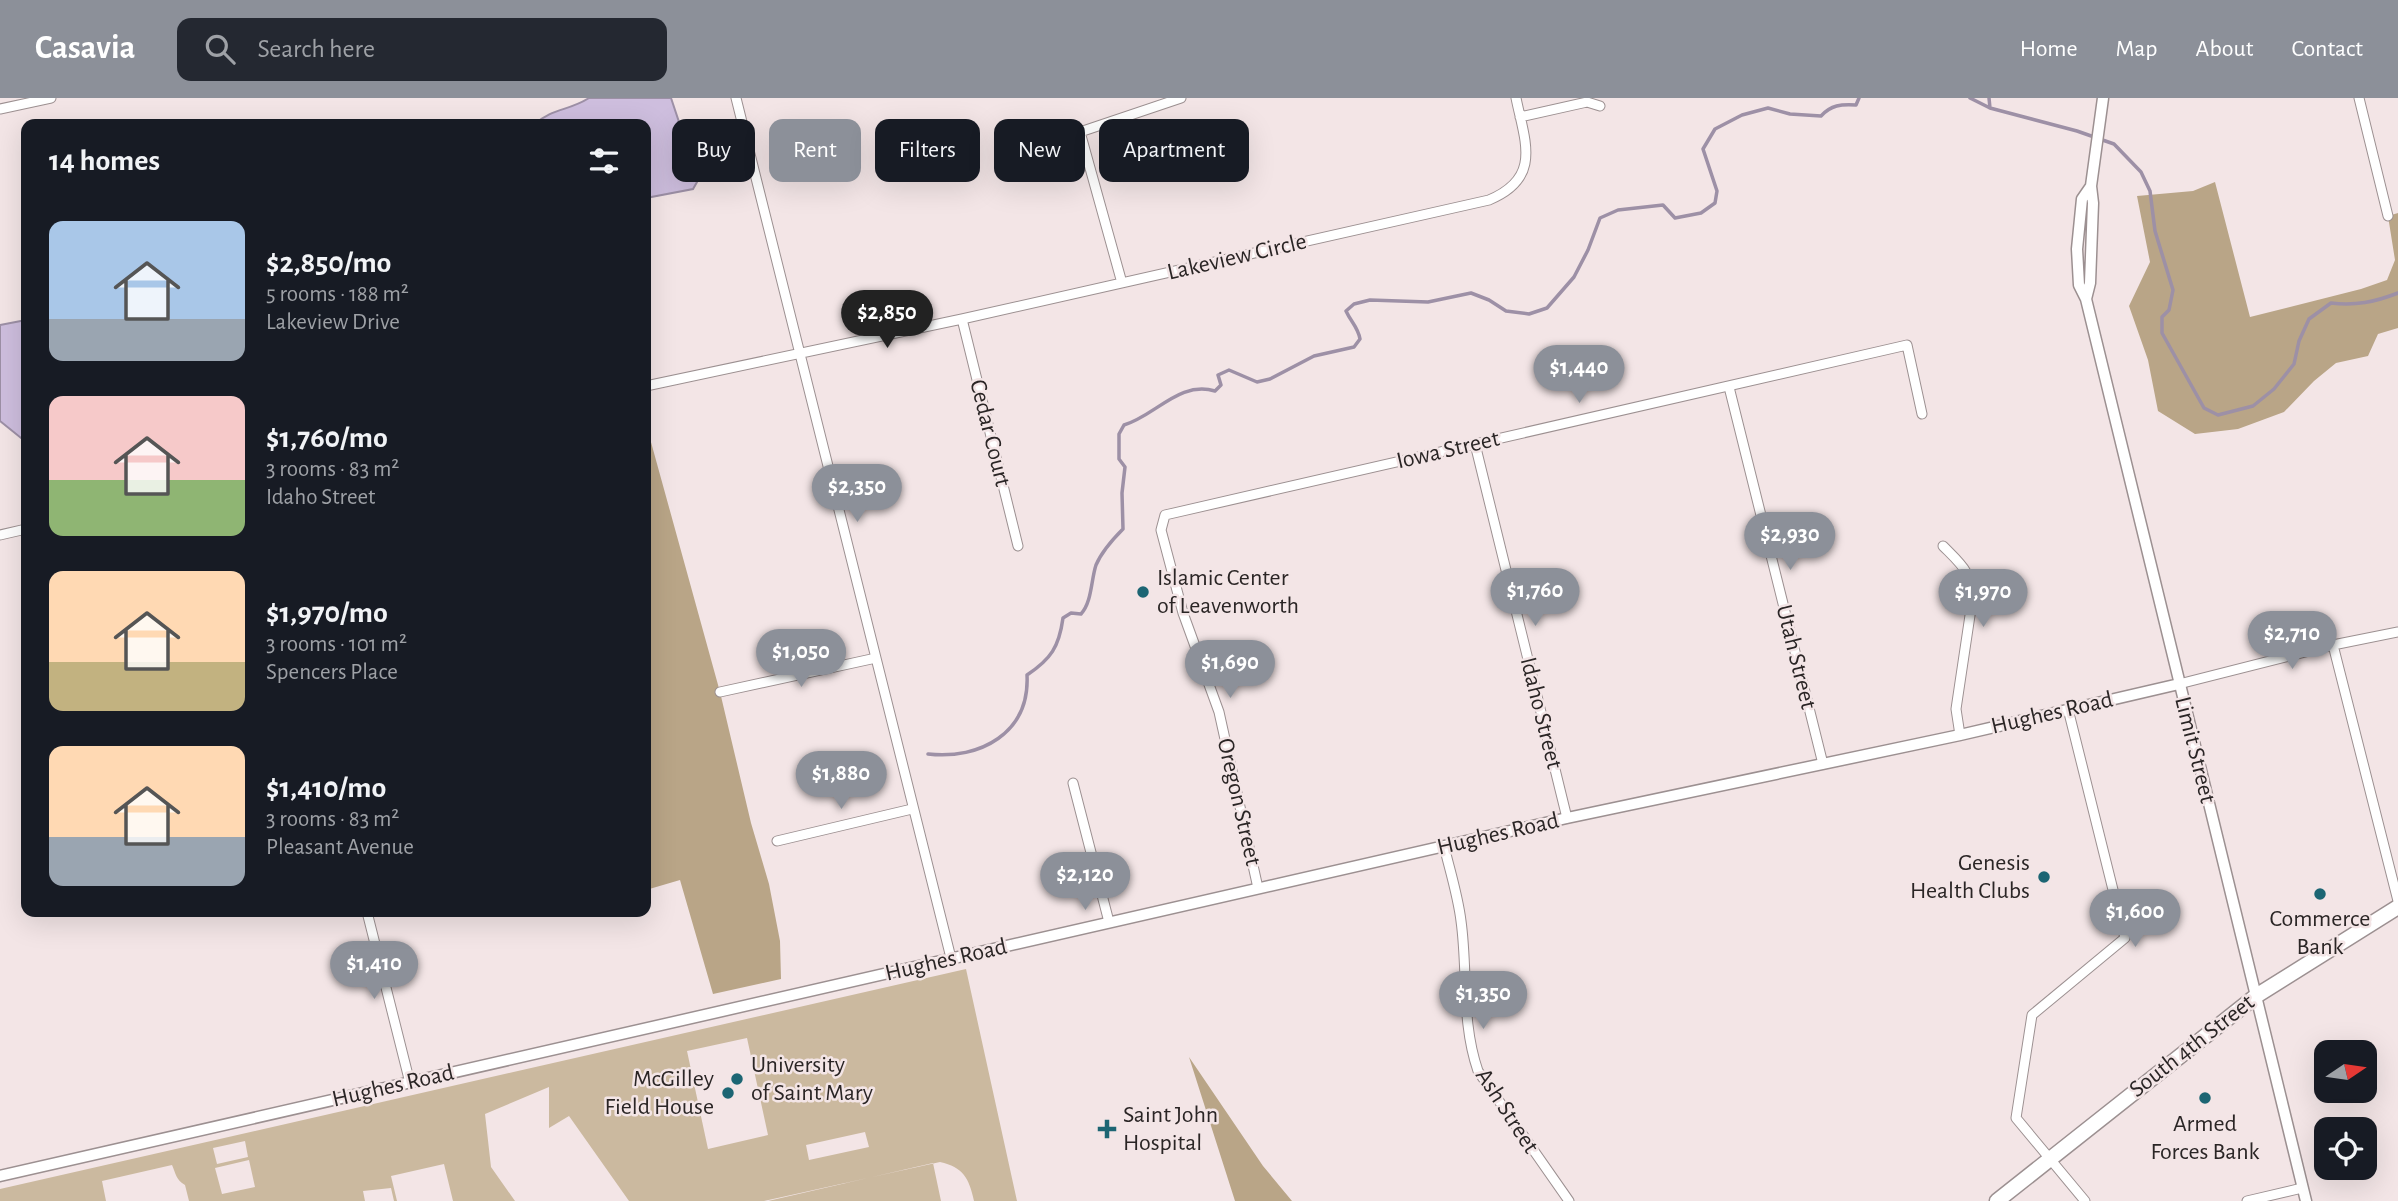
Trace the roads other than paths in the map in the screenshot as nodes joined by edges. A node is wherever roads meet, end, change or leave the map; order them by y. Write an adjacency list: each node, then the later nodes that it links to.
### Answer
1 (51, 98): 8 (street)
2 (736, 98): 13 (street)
3 (1181, 98): 11 (street)
4 (1516, 98): 9 (street, Lakeview Circle)
5 (2103, 98): 26 (street, Limit Street)
6 (2359, 98): 10 (street)
7 (1600, 106): 9 (street)
8 (0, 109)
9 (1520, 117): 11 (street, Lakeview Circle)
10 (2388, 216)
11 (1122, 282): 12 (street, Lakeview Circle)
12 (962, 319): 13 (street, Lakeview Circle); 21 (street, Cedar Court)
13 (798, 355): 14 (street, Lakeview Circle); 25 (street)
14 (651, 385)
15 (1729, 387): 16 (street, Iowa Street); 17 (street, Iowa Street); 30 (street, Utah Street)
16 (1922, 414)
17 (1475, 444): 18 (street, Iowa Street); 33 (street, Idaho Street)
18 (1165, 515): 36 (street, Oregon Street)
19 (21, 530): 20 (street)
20 (0, 535)
21 (1018, 546)
22 (1943, 546): 29 (street)
23 (2398, 632): 24 (street)
24 (2333, 645): 26 (street); 37 (street)
25 (876, 658): 27 (street); 32 (street)
26 (2179, 684): 28 (street, Hughes Road); 42 (street, Limit Street)
27 (720, 692)
28 (2068, 709): 29 (street, Hughes Road); 44 (street)
29 (1959, 735): 30 (street, Hughes Road)
30 (1823, 764): 33 (street, Hughes Road)
31 (1073, 783): 40 (street)
32 (912, 809): 34 (street); 41 (street)
33 (1567, 818): 35 (street, Hughes Road)
34 (777, 841)
35 (1444, 846): 36 (street, Hughes Road); 47 (street, Ash Street)
36 (1258, 888): 40 (street, Hughes Road)
37 (2398, 901)
38 (2398, 906): 42 (highway, South 4th Street)
39 (368, 917): 43 (street)
40 (1109, 922): 41 (street, Hughes Road)
41 (951, 958): 43 (street, Hughes Road)
42 (2256, 996): 44 (highway, South 4th Street); 46 (street, Limit Street)
43 (410, 1083): 45 (street, Hughes Road)
44 (2050, 1157): 48 (highway, South 4th Street); 49 (street)
45 (0, 1176)
46 (2302, 1188): 50 (street); 51 (street, Limit Street)
47 (1569, 1201)
48 (1997, 1201)
49 (2085, 1201)
50 (2247, 1201)
51 (2306, 1201)

